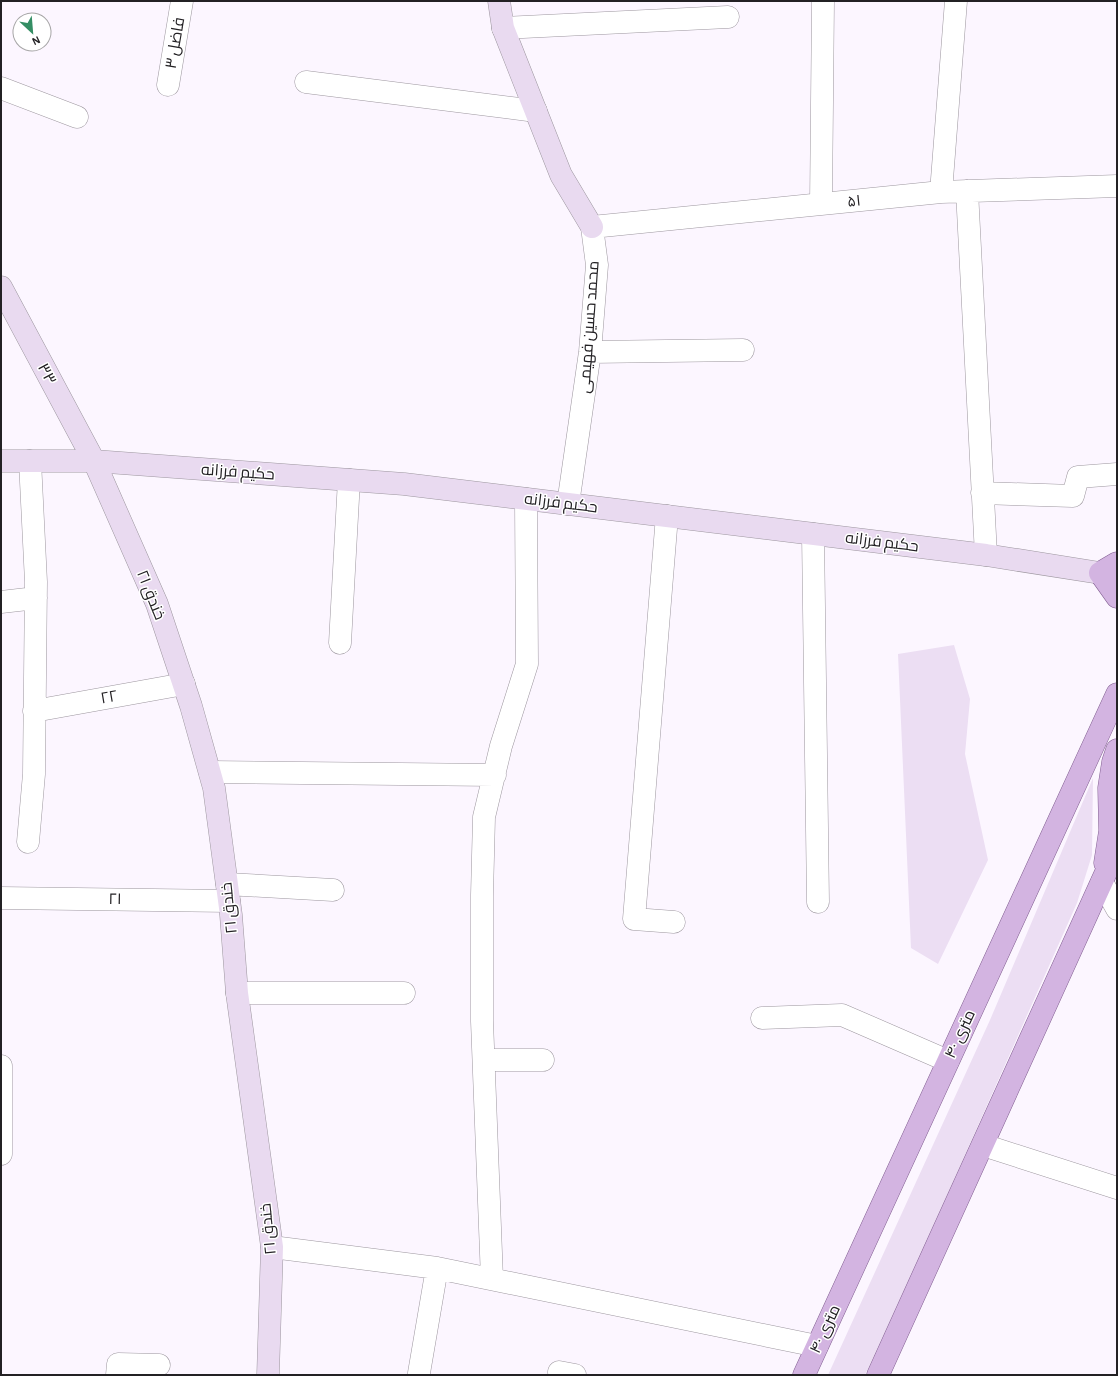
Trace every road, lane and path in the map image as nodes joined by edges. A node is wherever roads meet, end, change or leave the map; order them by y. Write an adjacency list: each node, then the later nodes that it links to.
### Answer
1 (182, 1): 8 (street, فاضل ۳)
2 (499, 1): 6 (street, محمد حسین فهیمی)
3 (823, 1): 15 (street)
4 (956, 1): 14 (street)
5 (728, 18): 6 (street)
6 (503, 28): 10 (street, محمد حسین فهیمی)
7 (306, 82): 10 (street)
8 (168, 85)
9 (1, 88): 11 (street)
10 (536, 111): 16 (street, محمد حسین فهیمی)
11 (78, 117)
12 (1117, 186): 13 (street, ۵۱)
13 (967, 191): 14 (street, ۵۱); 25 (street)
14 (941, 192): 15 (street, ۵۱)
15 (821, 204): 16 (street, ۵۱)
16 (592, 227): 19 (street, محمد حسین فهیمی)
17 (1, 287): 22 (street, ۳۳)
18 (743, 350): 19 (street)
19 (590, 352): 27 (street, محمد حسین فهیمی)
20 (1, 461): 21 (street, حکیم فرزانه)
21 (30, 461): 22 (street, حکیم فرزانه); 33 (street)
22 (94, 461): 24 (street, حکیم فرزانه); 36 (street, ۲۱ خندق)
23 (1117, 474): 25 (street)
24 (349, 480): 26 (street, حکیم فرزانه); 35 (street)
25 (982, 493): 30 (street)
26 (526, 499): 27 (street, حکیم فرزانه); 41 (street)
27 (568, 504): 28 (street, حکیم فرزانه)
28 (667, 516): 29 (street, حکیم فرزانه); 50 (street)
29 (813, 534): 30 (street, حکیم فرزانه); 48 (street)
30 (986, 555): 31 (street, حکیم فرزانه)
31 (1111, 571): 32 (main road)
32 (1117, 597)
33 (36, 598): 34 (street); 38 (street)
34 (1, 602)
35 (340, 643)
36 (184, 684): 38 (street, ۲۲); 40 (street, ۲۱ خندق)
37 (1117, 694): 56 (main road, ۴۰ متری)
38 (34, 711): 42 (street)
39 (1117, 750): 44 (main road)
40 (210, 772): 41 (street); 46 (street, ۲۱ خندق)
41 (495, 775): 54 (street)
42 (28, 842)
43 (1117, 848): 44 (main road)
44 (1102, 882): 49 (street); 58 (main road)
45 (333, 890): 46 (street, ۲۱)
46 (228, 892): 47 (street, ۲۱); 51 (street, ۲۱ خندق)
47 (1, 898)
48 (818, 902)
49 (1117, 909)
50 (674, 922)
51 (237, 993): 52 (street); 61 (street, ۲۱ خندق)
52 (404, 993)
53 (762, 1018): 56 (street)
54 (484, 1060): 55 (street); 63 (street)
55 (543, 1060)
56 (948, 1061): 64 (main road, ۴۰ متری)
57 (1, 1066): 59 (street)
58 (983, 1145): 60 (street); 70 (main road)
59 (1, 1154)
60 (1117, 1188)
61 (272, 1247): 62 (street); 68 (street, ۲۱ خندق)
62 (437, 1268): 63 (street); 66 (street)
63 (492, 1279): 64 (street)
64 (817, 1346): 69 (main road, ۴۰ متری)
65 (159, 1365): 67 (street)
66 (419, 1373)
67 (117, 1375)
68 (268, 1375)
69 (804, 1375)
70 (878, 1375)

